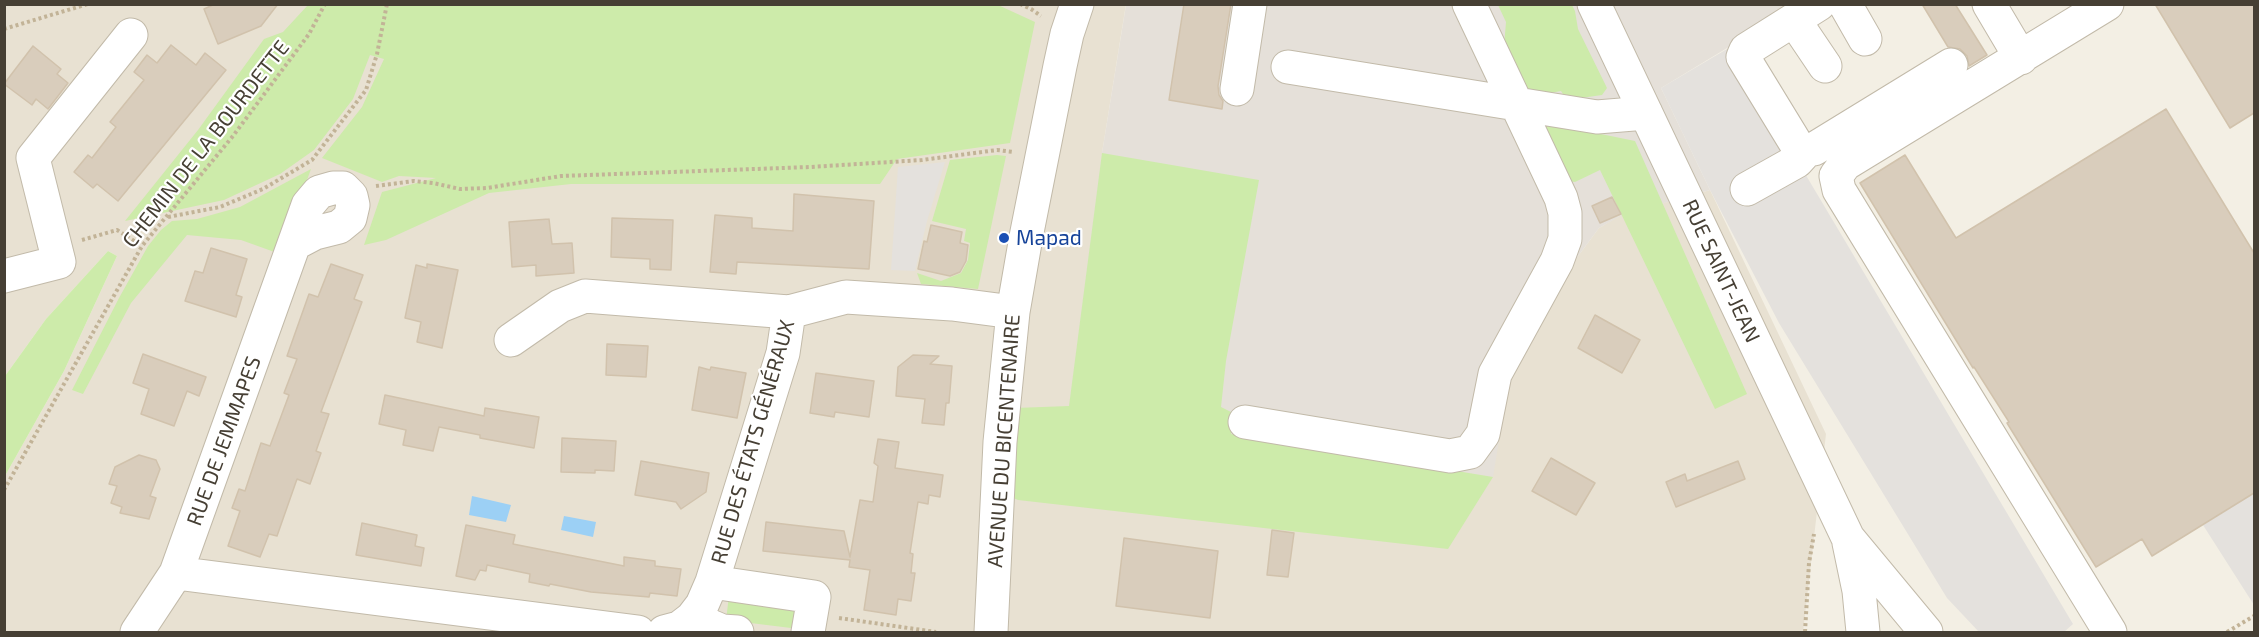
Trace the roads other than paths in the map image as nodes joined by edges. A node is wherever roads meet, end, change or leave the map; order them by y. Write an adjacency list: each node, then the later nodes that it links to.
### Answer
1 (1250, 4): 15 (street)
2 (1469, 4): 16 (street)
3 (1594, 4): 17 (street, RUE SAINT-JEAN)
4 (1845, 4): 10 (street)
5 (1989, 4): 11 (street)
6 (2108, 4): 11 (street)
7 (1065, 8): 23 (street, AVENUE DU BICENTENAIRE)
8 (1806, 12): 13 (street); 18 (street)
9 (131, 35): 21 (street)
10 (1865, 39)
11 (2021, 58): 37 (street)
12 (1951, 65): 18 (street)
13 (1825, 66)
14 (1288, 67): 16 (street)
15 (1237, 89)
16 (1514, 103): 17 (street); 25 (street)
17 (1646, 114): 26 (street, RUE SAINT-JEAN)
18 (1807, 150): 20 (street)
19 (343, 189): 27 (street, RUE DE JEMMAPES)
20 (1747, 189)
21 (4, 276)
22 (789, 312): 23 (street, RUE DES ÉTATS GÉNÉRAUX); 24 (street); 28 (street, RUE DES ÉTATS GÉNÉRAUX)
23 (1013, 312): 34 (street, AVENUE DU BICENTENAIRE)
24 (511, 340)
25 (1245, 422)
26 (1848, 538): 35 (street, RUE SAINT-JEAN); 36 (street, RUE SAINT-JEAN)
27 (176, 573): 31 (street, RUE DE JEMMAPES); 32 (street)
28 (712, 582): 29 (street, RUE DES ÉTATS GÉNÉRAUX); 30 (street, RUE DES ÉTATS GÉNÉRAUX)
29 (810, 623)
30 (678, 625): 33 (street, RUE DES ÉTATS GÉNÉRAUX)
31 (137, 633)
32 (639, 633)
33 (737, 633)
34 (991, 633)
35 (1863, 633)
36 (1926, 633)
37 (2110, 633)

